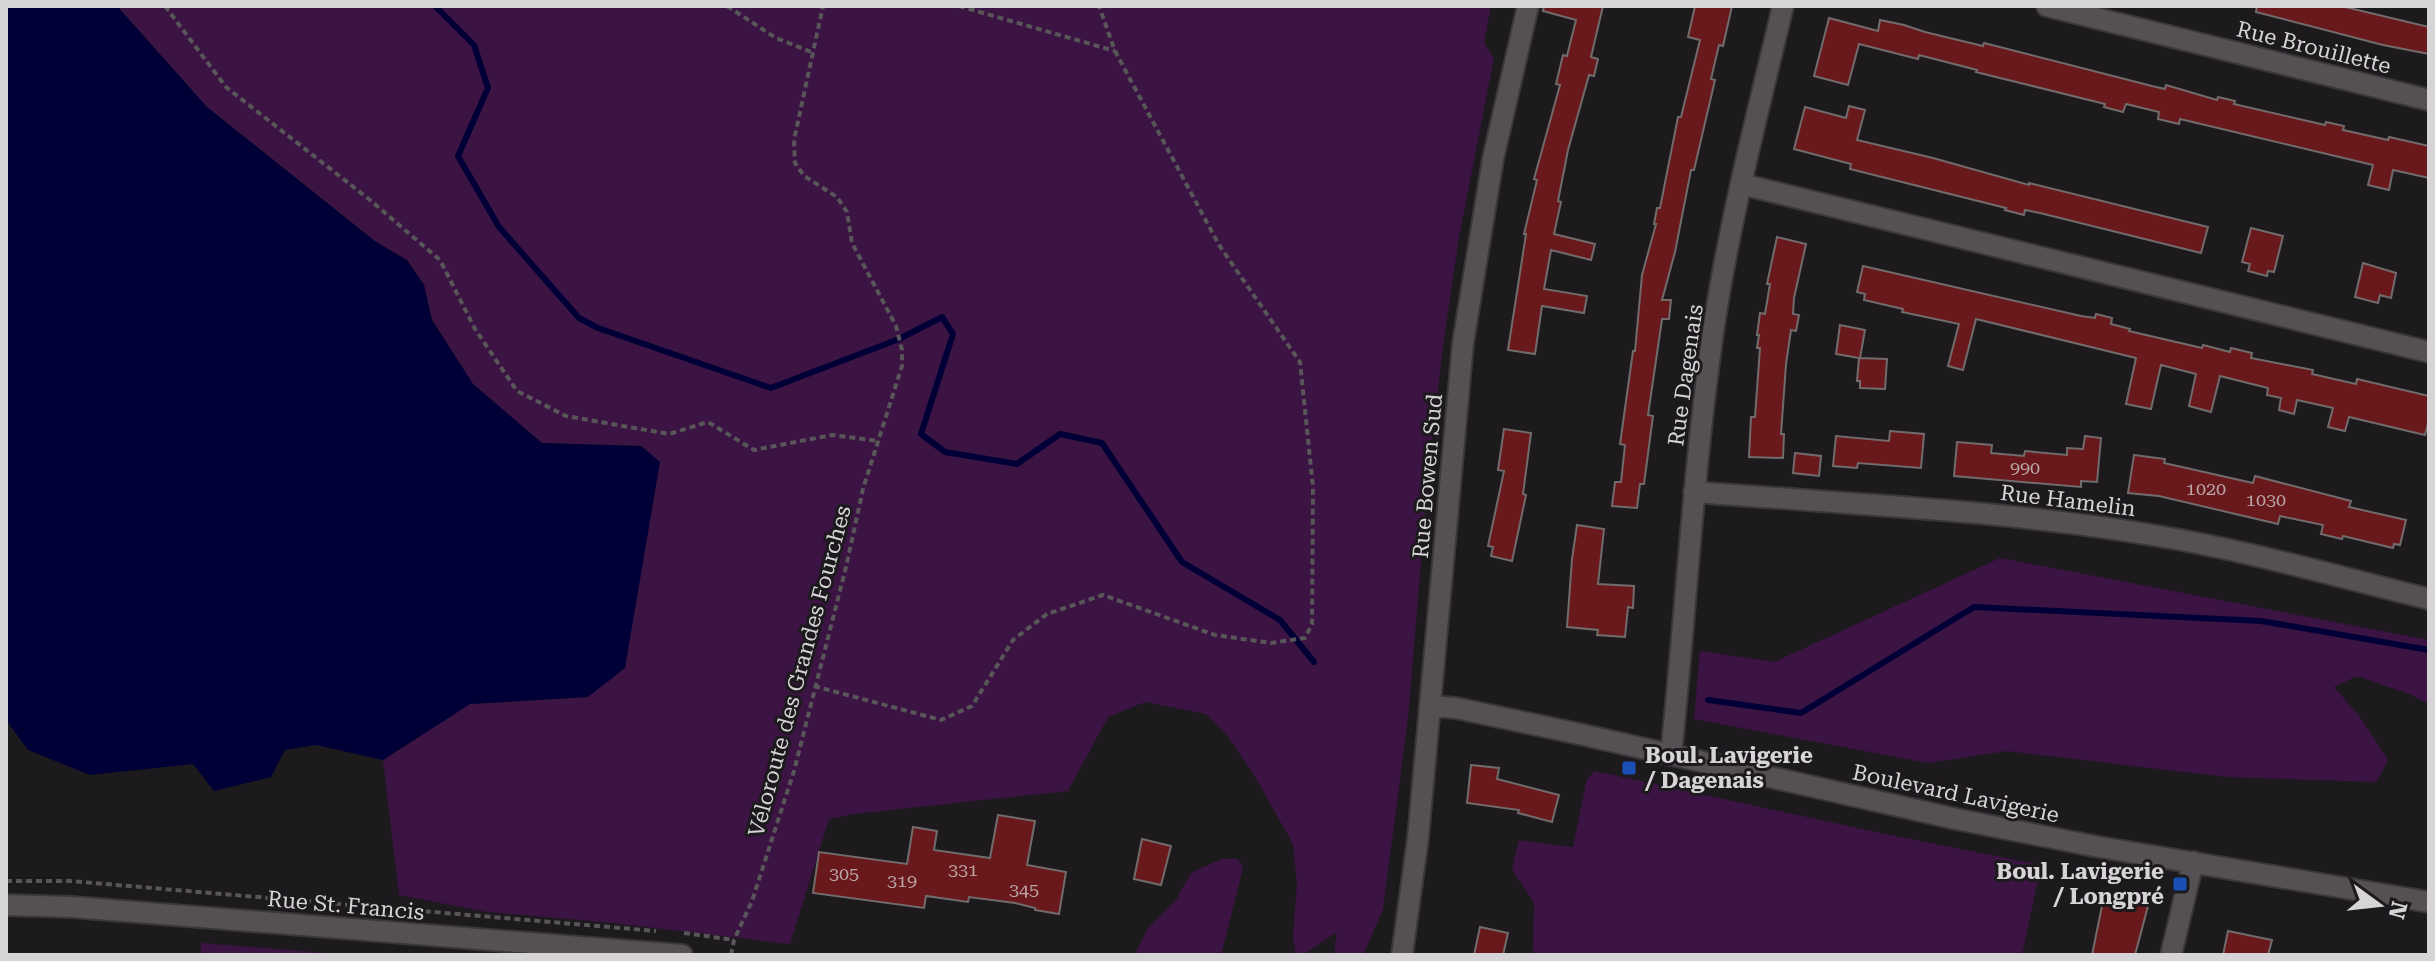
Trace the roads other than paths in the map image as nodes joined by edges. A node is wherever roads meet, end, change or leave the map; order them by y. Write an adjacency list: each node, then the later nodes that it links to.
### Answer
1 (1528, 6): 9 (street, Rue Bowen Sud)
2 (1783, 6): 5 (street, Rue Dagenais)
3 (2047, 6): 4 (street, Rue Brouillette)
4 (2429, 100)
5 (1741, 184): 6 (street); 7 (street, Rue Dagenais)
6 (2429, 352)
7 (1694, 492): 8 (street, Rue Hamelin); 10 (street, Rue Dagenais)
8 (2429, 599)
9 (1430, 706): 10 (street, Boulevard Lavigerie); 15 (street, Rue Bowen Sud)
10 (1671, 755): 11 (street, Boulevard Lavigerie)
11 (2193, 862): 12 (street, Boulevard Lavigerie); 16 (street)
12 (2429, 902)
13 (6, 905): 14 (street, Rue St. Francis)
14 (682, 955)
15 (1402, 955)
16 (2171, 955)

